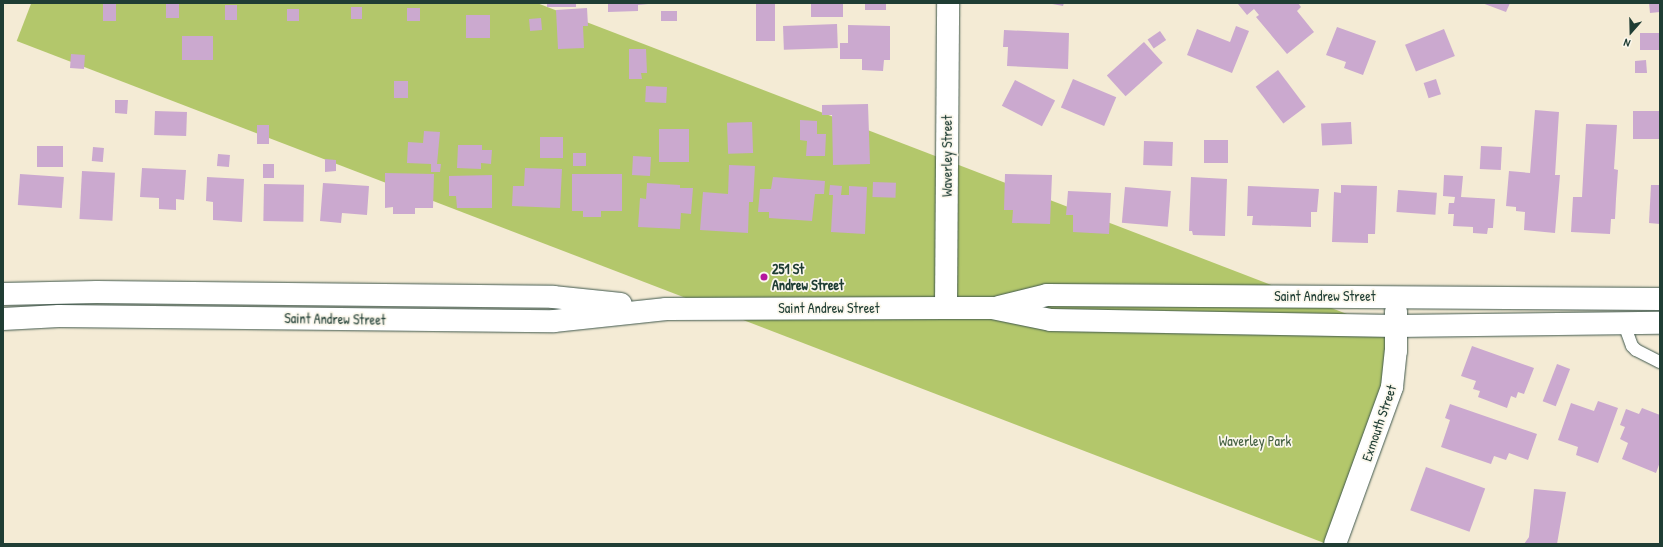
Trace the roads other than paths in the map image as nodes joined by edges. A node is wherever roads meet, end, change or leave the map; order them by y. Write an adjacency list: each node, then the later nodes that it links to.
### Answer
1 (948, 3): 5 (street, Waverley Street)
2 (3, 294): 7 (street, Saint Andrew Street)
3 (1395, 297): 4 (street, Saint Andrew Street); 6 (street, Saint Andrew Street); 11 (street, Exmouth Street)
4 (1660, 299)
5 (946, 308): 6 (street, Saint Andrew Street); 7 (street, Saint Andrew Street)
6 (992, 308): 11 (street, Saint Andrew Street)
7 (666, 309): 8 (street, Saint Andrew Street)
8 (3, 319)
9 (1660, 323): 10 (street, Saint Andrew Street)
10 (1624, 324): 11 (street, Saint Andrew Street); 12 (lane)
11 (1396, 326): 13 (street, Exmouth Street)
12 (1660, 362)
13 (1335, 544)

